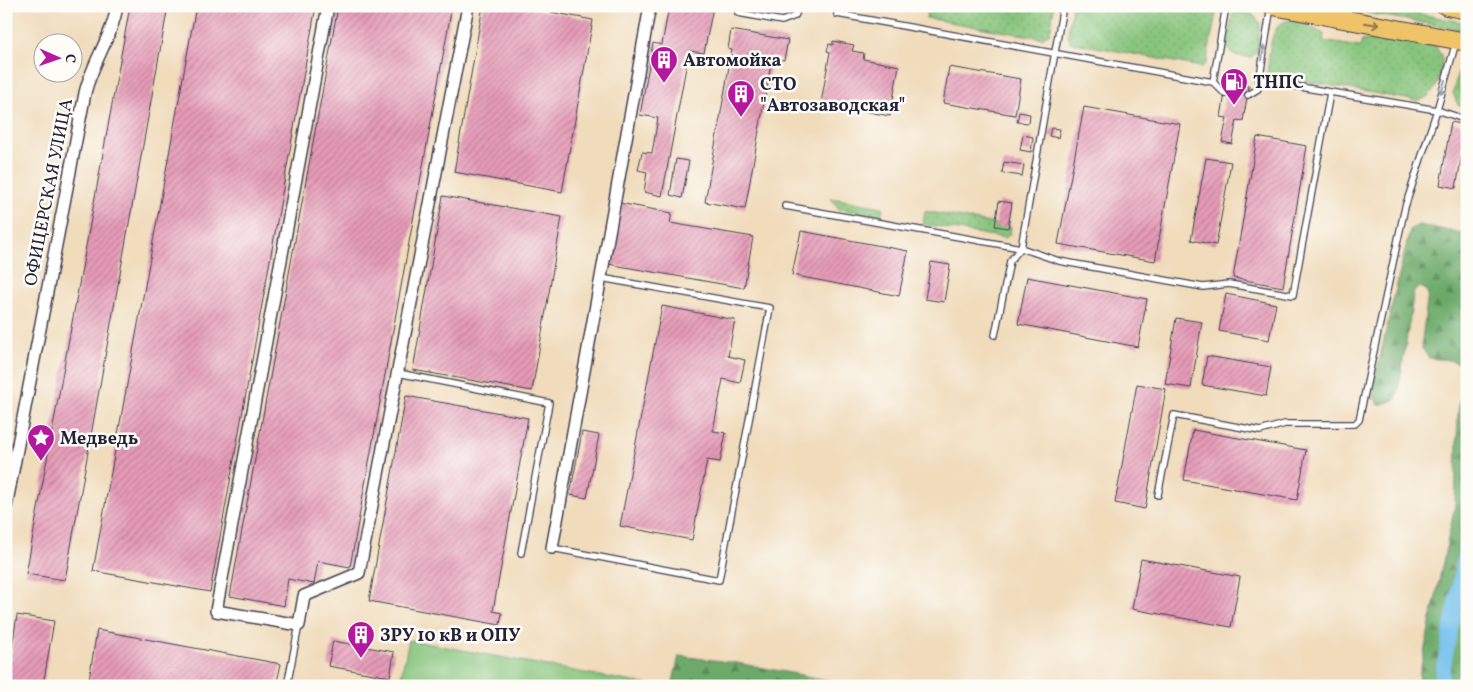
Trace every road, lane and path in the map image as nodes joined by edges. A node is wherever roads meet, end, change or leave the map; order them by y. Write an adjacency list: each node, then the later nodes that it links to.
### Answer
1 (117, 6): 28 (street, ОФИЦЕРСКАЯ УЛИЦА)
2 (328, 6): 31 (street)
3 (468, 6): 26 (street)
4 (650, 6): 24 (street)
5 (799, 6): 11 (lane)
6 (1063, 6): 14 (lane)
7 (1226, 6): 16 (lane)
8 (1272, 6): 13 (main road, one-way to 13); 15 (lane, one-way to 8)
9 (1446, 6): 10 (main road)
10 (1467, 10)
11 (738, 13)
12 (836, 14): 14 (lane)
13 (1462, 41): 20 (lane, one-way to 20)
14 (1055, 53): 16 (lane); 23 (lane)
15 (1259, 80): 17 (lane); 19 (lane)
16 (1213, 82): 18 (lane)
17 (1330, 93): 20 (lane); 23 (lane)
18 (1225, 94)
19 (1248, 95)
20 (1437, 110): 21 (lane); 27 (lane)
21 (1467, 120)
22 (785, 206): 23 (lane)
23 (1022, 248): 25 (lane)
24 (601, 278): 29 (street); 29 (lane)
25 (995, 335)
26 (398, 373): 30 (lane); 31 (street)
27 (1158, 495)
28 (6, 507)
29 (552, 548)
30 (521, 554)
31 (299, 625): 32 (lane)
32 (287, 686)

